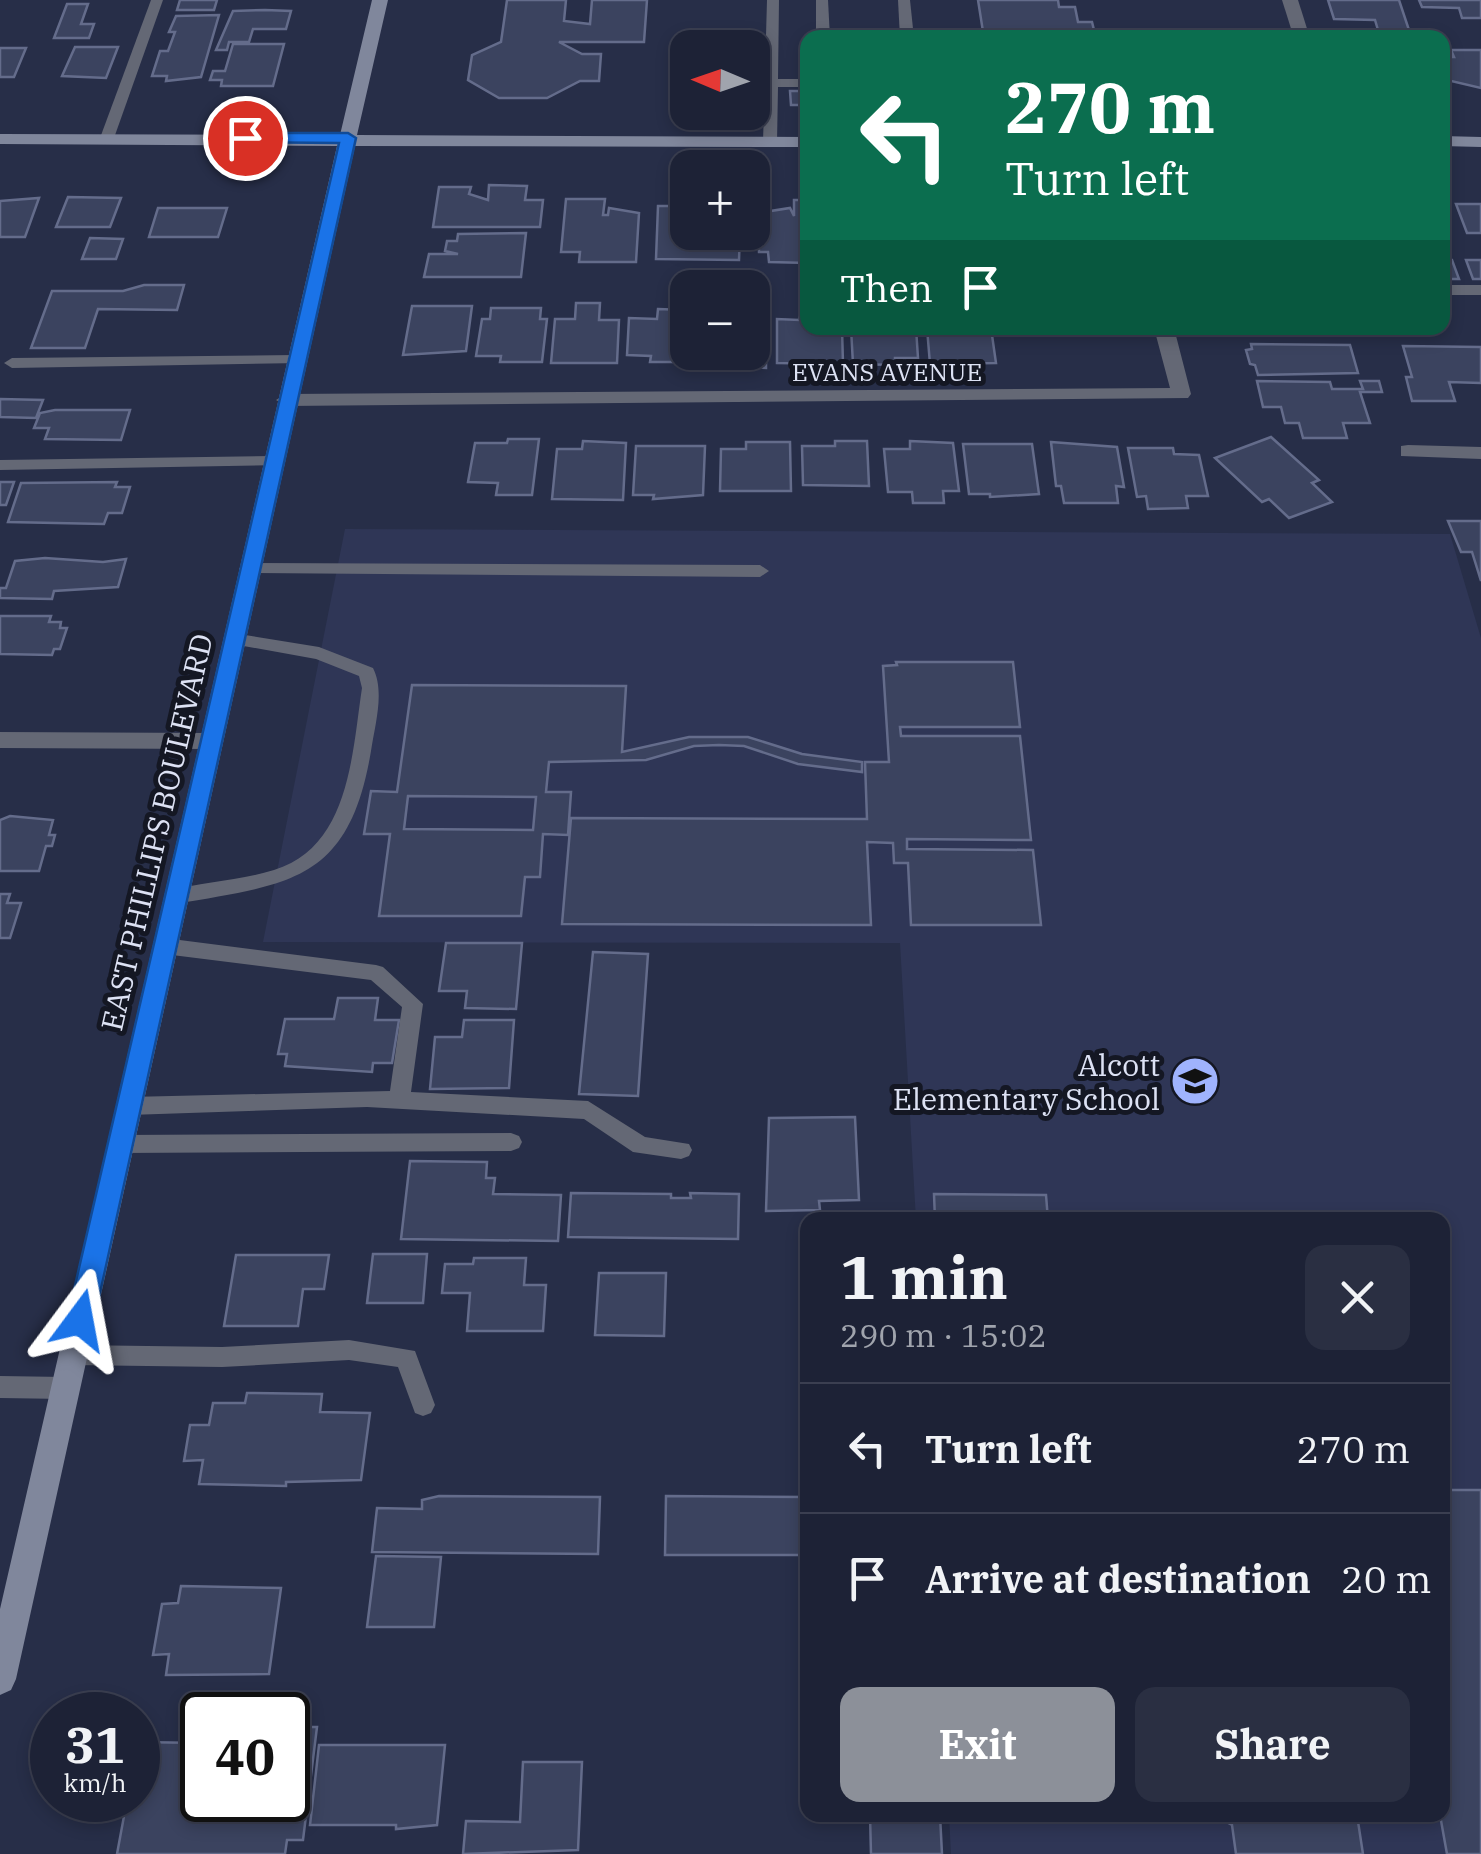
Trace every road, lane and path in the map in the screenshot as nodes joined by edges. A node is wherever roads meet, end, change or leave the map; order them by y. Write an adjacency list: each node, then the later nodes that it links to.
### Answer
1 (157, 0): 12 (lane)
2 (380, 0): 13 (street, EAST PHILLIPS BOULEVARD)
3 (772, 0): 10 (lane)
4 (822, 0): 7 (lane)
5 (904, 0): 8 (lane)
6 (1290, 0): 9 (street)
7 (822, 30)
8 (906, 30)
9 (1299, 30)
10 (772, 83): 11 (lane); 15 (lane)
11 (800, 83)
12 (107, 138): 13 (street); 14 (street)
13 (348, 138): 15 (street); 22 (street, EAST PHILLIPS BOULEVARD)
14 (0, 139)
15 (770, 142): 16 (street)
16 (800, 142)
17 (1450, 142): 18 (street)
18 (1481, 142)
19 (1450, 290): 20 (lane)
20 (1481, 290)
21 (1166, 335): 24 (street, EVANS AVENUE)
22 (296, 360): 23 (lane); 24 (street, EAST PHILLIPS BOULEVARD)
23 (12, 363)
24 (286, 400): 27 (street, EAST PHILLIPS BOULEVARD)
25 (1408, 451): 26 (street)
26 (1481, 453)
27 (272, 461): 28 (lane); 29 (street, EAST PHILLIPS BOULEVARD)
28 (0, 464)
29 (248, 569): 30 (lane); 31 (street, EAST PHILLIPS BOULEVARD)
30 (760, 570)
31 (233, 639): 33 (street, EAST PHILLIPS BOULEVARD); 34 (lane)
32 (0, 740): 33 (street)
33 (210, 741): 34 (street, EAST PHILLIPS BOULEVARD)
34 (175, 898): 35 (street, EAST PHILLIPS BOULEVARD)
35 (164, 946): 36 (lane); 37 (street, EAST PHILLIPS BOULEVARD)
36 (399, 1100): 37 (lane); 40 (lane)
37 (128, 1106): 39 (street, EAST PHILLIPS BOULEVARD)
38 (510, 1142): 39 (lane)
39 (120, 1144): 41 (street, EAST PHILLIPS BOULEVARD)
40 (681, 1150)
41 (73, 1354): 43 (street, EAST PHILLIPS BOULEVARD); 44 (lane)
42 (0, 1387): 43 (lane)
43 (65, 1388): 45 (street, EAST PHILLIPS BOULEVARD)
44 (423, 1404)
45 (0, 1679)

